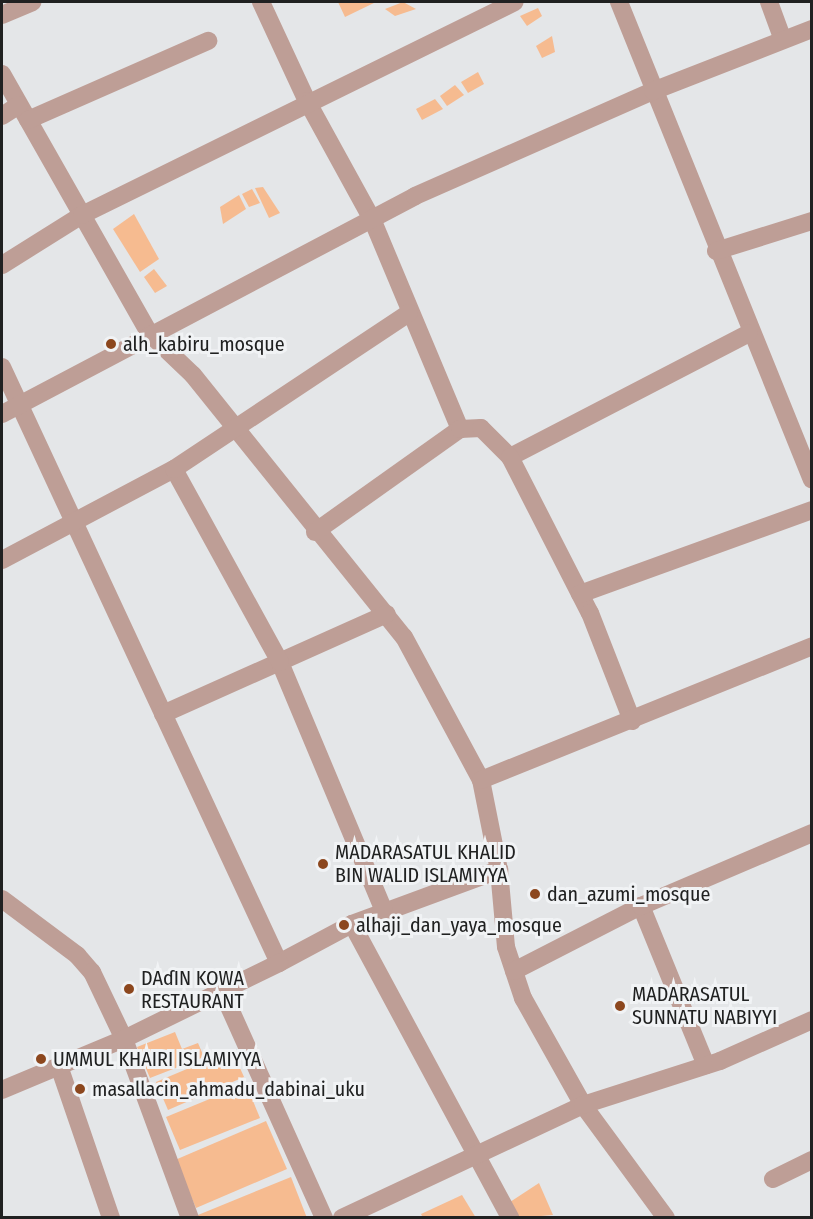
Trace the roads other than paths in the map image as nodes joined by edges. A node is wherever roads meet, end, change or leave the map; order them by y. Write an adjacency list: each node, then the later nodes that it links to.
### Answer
1 (32, 2): 6 (street)
2 (261, 2): 12 (street)
3 (514, 2): 12 (street)
4 (620, 2): 11 (street)
5 (769, 2): 8 (street)
6 (2, 15)
7 (812, 29): 8 (street)
8 (783, 40): 11 (street)
9 (208, 41): 13 (street)
10 (2, 74): 13 (street)
11 (653, 91): 16 (street); 18 (street)
12 (307, 101): 15 (street); 16 (street)
13 (23, 112): 14 (street); 15 (street)
14 (2, 116)
15 (82, 215): 19 (street); 22 (street)
16 (372, 219): 20 (street); 22 (street)
17 (812, 221): 18 (street)
18 (716, 251): 21 (street)
19 (2, 265)
20 (409, 313): 26 (street); 27 (street)
21 (749, 333): 28 (street); 30 (street)
22 (150, 334): 24 (street); 27 (street)
23 (2, 368): 24 (street)
24 (19, 405): 25 (street); 32 (street)
25 (2, 414)
26 (460, 429): 28 (street); 33 (street)
27 (233, 431): 29 (street); 33 (street)
28 (510, 457): 35 (street)
29 (174, 469): 32 (street); 38 (street)
30 (811, 478)
31 (812, 510): 35 (street)
32 (74, 525): 34 (street); 39 (street)
33 (315, 532): 36 (street)
34 (2, 560)
35 (580, 594): 40 (street)
36 (387, 614): 38 (street); 41 (street)
37 (812, 646): 40 (street)
38 (280, 662): 39 (street); 46 (street)
39 (164, 714): 48 (street)
40 (632, 721): 41 (street)
41 (481, 780): 43 (street)
42 (812, 833): 45 (street)
43 (499, 870): 46 (street); 49 (street)
44 (2, 899): 52 (street)
45 (641, 906): 49 (street); 53 (street)
46 (384, 911): 47 (street)
47 (352, 924): 48 (street); 57 (street)
48 (279, 963): 50 (street)
49 (514, 971): 56 (street)
50 (222, 991): 52 (street); 62 (street)
51 (812, 1020): 53 (street)
52 (124, 1039): 54 (street); 61 (street)
53 (706, 1065): 56 (street)
54 (59, 1066): 55 (street); 60 (street)
55 (2, 1090)
56 (583, 1105): 57 (street); 65 (street)
57 (478, 1155): 63 (street); 64 (street)
58 (812, 1160): 59 (street)
59 (773, 1179)
60 (111, 1218)
61 (189, 1218)
62 (324, 1218)
63 (342, 1218)
64 (510, 1218)
65 (666, 1218)

